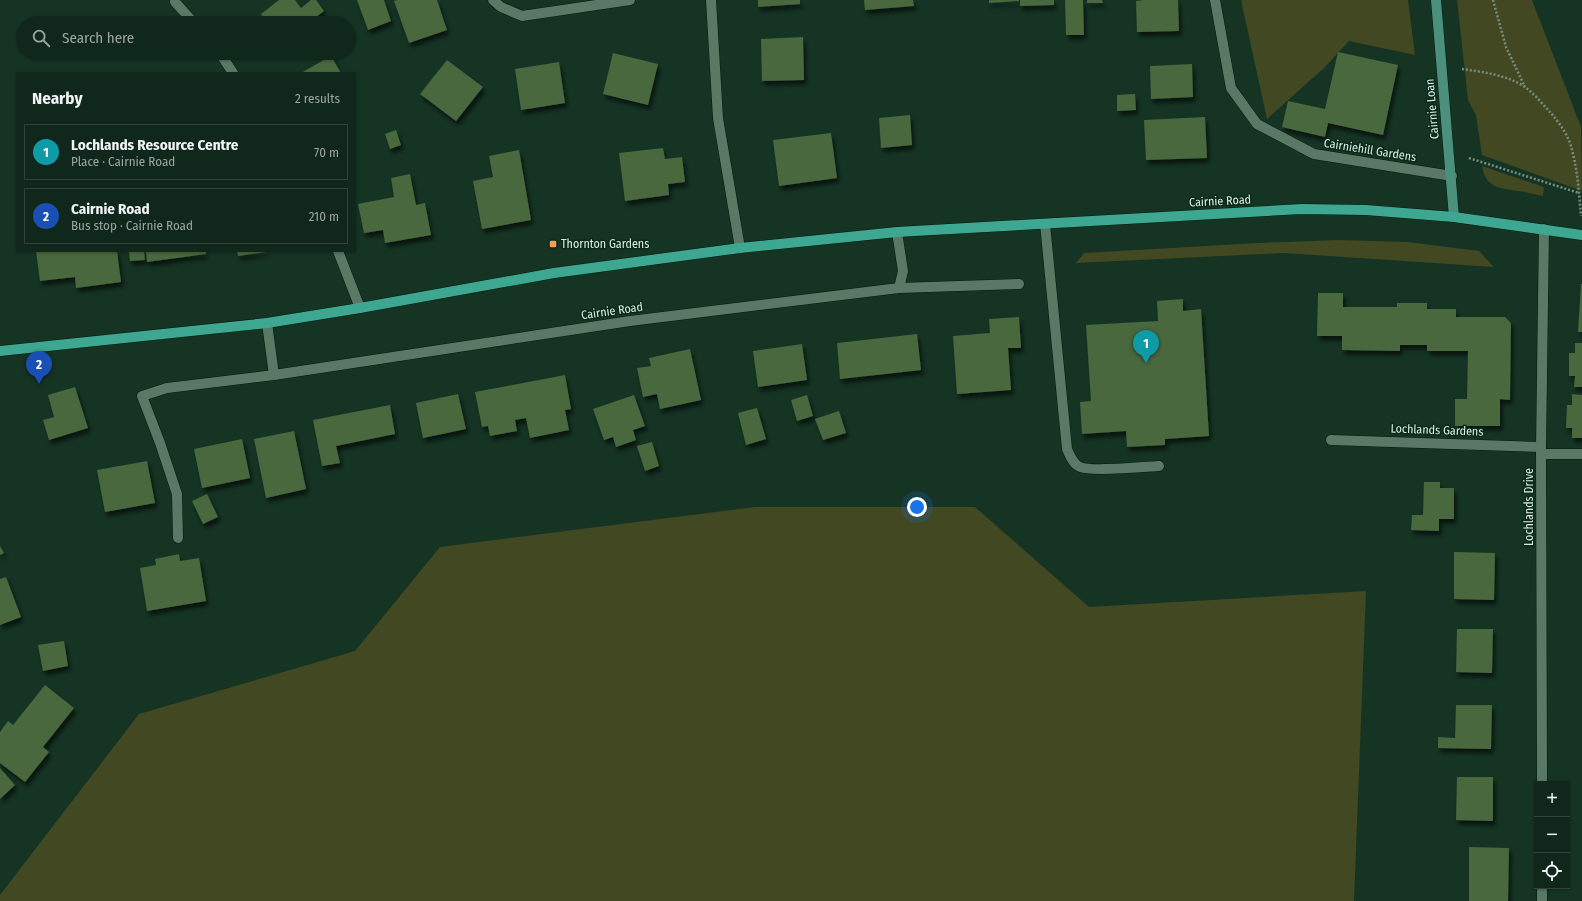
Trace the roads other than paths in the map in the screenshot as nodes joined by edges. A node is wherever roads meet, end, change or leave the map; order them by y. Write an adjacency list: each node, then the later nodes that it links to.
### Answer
1 (493, 0): 2 (street)
2 (630, 0)
3 (711, 0): 16 (street)
4 (1215, 0): 10 (street, Cairniehill Gardens)
5 (1436, 0): 10 (street, Cairnie Loan)
6 (174, 1): 7 (street)
7 (188, 16)
8 (225, 60): 9 (street)
9 (232, 72)
10 (1452, 176): 11 (street, Cairnie Loan)
11 (1454, 216): 12 (main road, Cairnie Road); 13 (main road, Cairnie Road)
12 (1045, 224): 14 (main road, Cairnie Road); 27 (street)
13 (1544, 229): 15 (main road, Cairnie Road); 25 (street, Lochlands Drive)
14 (897, 232): 16 (main road, Cairnie Road); 19 (street)
15 (1582, 235)
16 (740, 248): 20 (main road, Cairnie Road)
17 (338, 252): 20 (street)
18 (1019, 284): 19 (street, Cairnie Road)
19 (899, 288): 23 (street, Cairnie Road)
20 (360, 308): 21 (main road, Cairnie Road)
21 (267, 323): 22 (main road, Cairnie Road); 23 (street)
22 (0, 352)
23 (274, 376): 28 (street, Cairnie Road)
24 (1331, 440): 25 (street, Lochlands Gardens)
25 (1542, 450): 26 (street, Lochlands Gardens); 29 (street, Lochlands Drive)
26 (1582, 454)
27 (1159, 466)
28 (178, 538)
29 (1542, 781)
30 (1542, 889): 31 (street)
31 (1542, 901)

